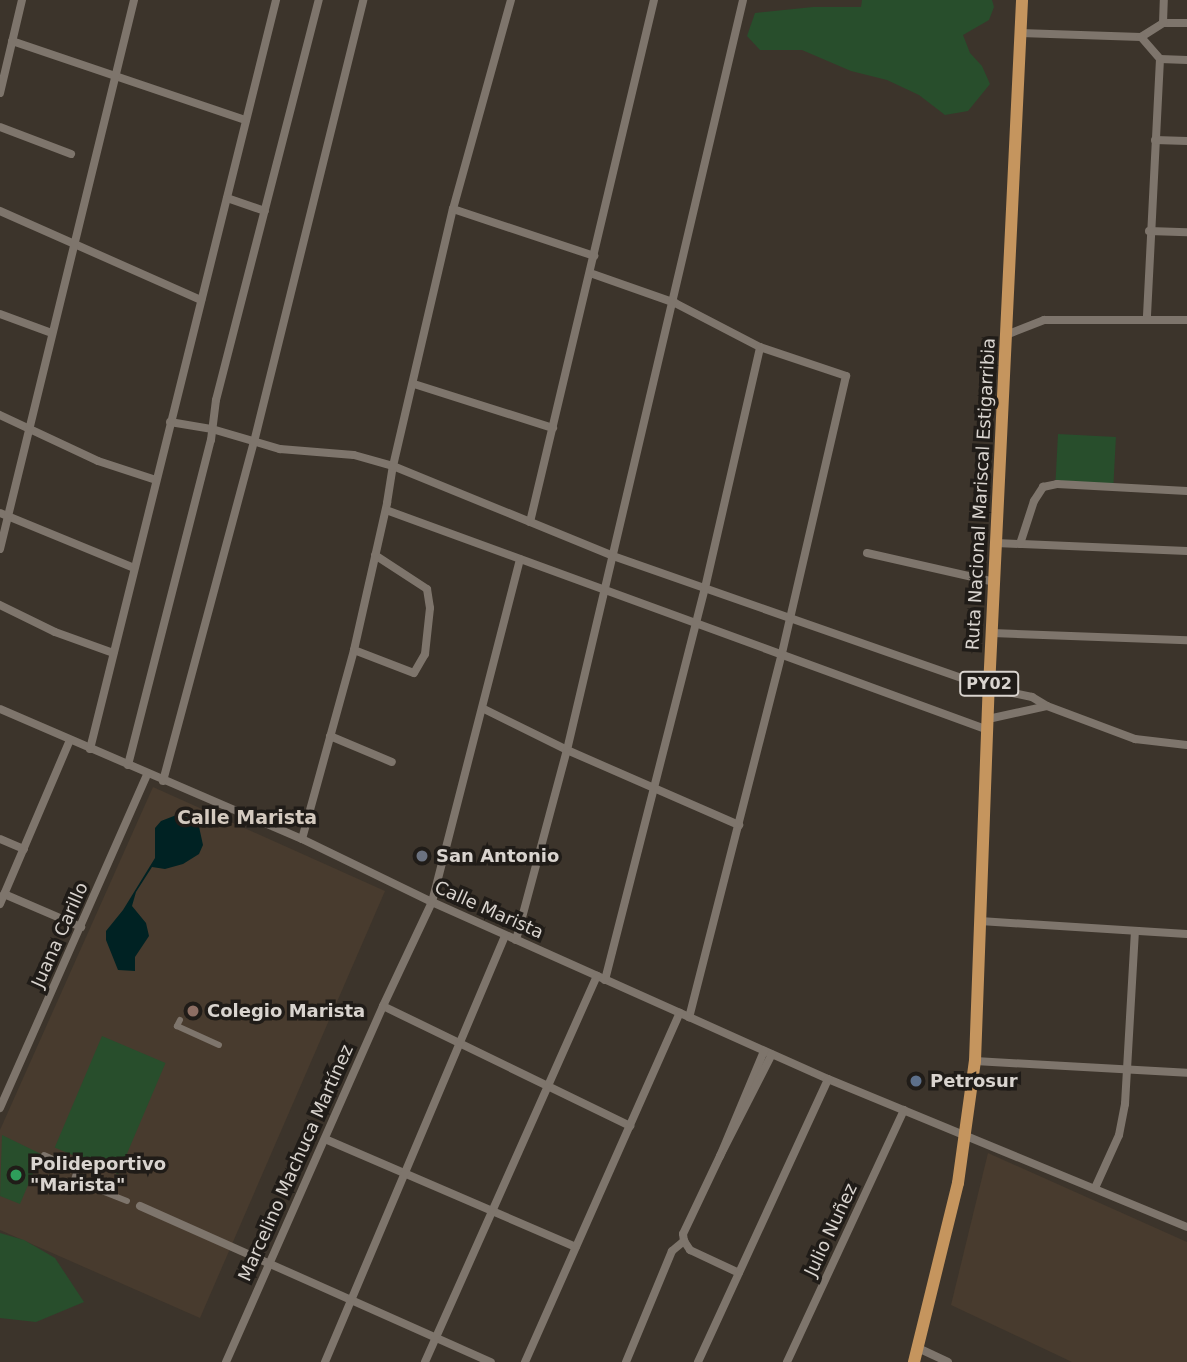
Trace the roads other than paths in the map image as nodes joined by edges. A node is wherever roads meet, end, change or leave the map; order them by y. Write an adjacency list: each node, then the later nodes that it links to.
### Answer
1 (22, 0): 15 (street)
2 (134, 0): 18 (street)
3 (276, 0): 20 (street)
4 (320, 0): 28 (street)
5 (363, 0): 48 (street)
6 (511, 0): 26 (street)
7 (654, 0): 32 (street)
8 (743, 0): 35 (street)
9 (1022, 0): 13 (main road, Ruta Nacional Mariscal Estigarribia / PY02)
10 (1164, 0): 11 (street)
11 (1163, 23): 12 (street); 14 (street)
12 (1187, 23)
13 (1020, 33): 14 (street); 40 (main road, Ruta Nacional Mariscal Estigarribia / PY02)
14 (1141, 37): 16 (street)
15 (12, 41): 18 (street); 19 (street)
16 (1160, 59): 17 (street); 22 (street)
17 (1187, 60)
18 (116, 76): 20 (street); 31 (street)
19 (0, 93)
20 (246, 120): 25 (street)
21 (0, 127): 24 (street)
22 (1155, 140): 23 (street); 29 (street)
23 (1187, 141)
24 (71, 154)
25 (227, 198): 28 (street); 34 (street)
26 (453, 209): 32 (street); 42 (street)
27 (0, 211): 31 (street)
28 (265, 211): 47 (street)
29 (1149, 231): 30 (street); 37 (street)
30 (1187, 233)
31 (74, 242): 34 (street); 39 (street)
32 (594, 256): 33 (street)
33 (590, 273): 35 (street); 45 (street)
34 (201, 300): 44 (street)
35 (675, 303): 41 (street); 61 (street)
36 (0, 314): 39 (street)
37 (1147, 319): 38 (street); 40 (street)
38 (1187, 320)
39 (52, 333): 46 (street)
40 (1006, 335): 55 (main road, Ruta Nacional Mariscal Estigarribia / PY02)
41 (760, 347): 65 (street); 68 (street)
42 (414, 384): 45 (street); 49 (street)
43 (0, 415): 46 (street)
44 (170, 422): 47 (street); 50 (street)
45 (553, 428): 54 (street)
46 (29, 429): 50 (street); 53 (street)
47 (212, 429): 48 (street); 86 (street)
48 (254, 442): 49 (street); 88 (street)
49 (393, 466): 52 (street); 54 (street)
50 (156, 480): 63 (street)
51 (1187, 491): 56 (street)
52 (386, 510): 60 (street); 62 (street)
53 (4, 515): 57 (street); 63 (street)
54 (530, 522): 61 (street)
55 (996, 543): 56 (street); 64 (main road, Ruta Nacional Mariscal Estigarribia / PY02)
56 (1020, 544): 58 (street)
57 (0, 549)
58 (1187, 551)
59 (867, 553): 64 (street)
60 (376, 555): 72 (street); 72 (street)
61 (613, 556): 65 (street); 66 (street)
62 (520, 559): 66 (street); 78 (street, Marcelino Machuca Martínez)
63 (134, 568): 73 (street)
64 (995, 582): 70 (main road, Ruta Nacional Mariscal Estigarribia / PY02)
65 (705, 588): 68 (street); 69 (street)
66 (604, 589): 69 (street); 84 (street)
67 (0, 605): 73 (street)
68 (788, 618): 74 (street); 75 (street)
69 (696, 623): 74 (street); 89 (street)
70 (992, 633): 71 (street); 75 (main road, Ruta Nacional Mariscal Estigarribia / PY02)
71 (1187, 640)
72 (354, 650): 80 (street)
73 (113, 653): 83 (street)
74 (782, 653): 79 (street); 90 (street)
75 (989, 688): 76 (street); 79 (main road, Ruta Nacional Mariscal Estigarribia / PY02)
76 (1047, 706): 79 (street); 82 (street)
77 (0, 709): 81 (street, Calle Marista)
78 (484, 709): 84 (street); 95 (street, Marcelino Machuca Martínez)
79 (988, 724): 97 (main road, Ruta Nacional Mariscal Estigarribia / PY02)
80 (330, 736): 85 (street); 92 (street)
81 (70, 740): 83 (street, Calle Marista); 93 (street)
82 (1187, 745)
83 (90, 749): 86 (street, Calle Marista)
84 (567, 750): 89 (street); 102 (street)
85 (392, 762)
86 (128, 765): 87 (street, Calle Marista)
87 (148, 774): 88 (street, Calle Marista); 98 (street, Juana Carillo)
88 (163, 781): 92 (street, Calle Marista)
89 (655, 789): 90 (street); 103 (street)
90 (738, 825): 106 (street)
91 (0, 839): 93 (street)
92 (302, 839): 95 (street, Calle Marista)
93 (24, 849): 94 (street)
94 (4, 894): 96 (street); 98 (street)
95 (432, 902): 101 (street, Calle Marista); 104 (street, Marcelino Machuca Martínez)
96 (0, 904)
97 (980, 921): 99 (street); 111 (main road, Ruta Nacional Mariscal Estigarribia / PY02)
98 (81, 927): 116 (street, Juana Carillo)
99 (1135, 932): 100 (street); 112 (street)
100 (1187, 934)
101 (505, 935): 102 (street, Calle Marista); 108 (street)
102 (516, 940): 103 (street, Calle Marista)
103 (601, 978): 105 (street, Calle Marista); 115 (street)
104 (383, 1006): 108 (street); 121 (street, Marcelino Machuca Martínez)
105 (680, 1013): 106 (street, Calle Marista); 119 (street)
106 (689, 1017): 110 (street, Calle Marista)
107 (180, 1020): 109 (street)
108 (460, 1044): 115 (street); 123 (street)
109 (219, 1045)
110 (768, 1052): 114 (street, Calle Marista); 129 (street)
111 (975, 1061): 112 (street); 120 (main road, Ruta Nacional Mariscal Estigarribia / PY02)
112 (1128, 1070): 113 (street); 124 (street)
113 (1187, 1073)
114 (828, 1079): 118 (street, Calle Marista); 132 (street)
115 (550, 1087): 119 (street); 127 (street)
116 (3, 1091): 117 (street, Juana Carillo)
117 (0, 1108)
118 (904, 1110): 120 (street, Calle Marista); 136 (street, Julio Nuñez)
119 (630, 1126): 130 (street)
120 (967, 1135): 124 (street, Calle Marista); 135 (main road, Ruta Nacional Mariscal Estigarribia / PY02)
121 (325, 1139): 123 (street); 131 (street, Marcelino Machuca Martínez)
122 (44, 1155): 125 (street)
123 (405, 1173): 127 (street); 133 (street)
124 (1095, 1188): 128 (street, Calle Marista)
125 (127, 1201)
126 (139, 1206): 131 (street)
127 (494, 1211): 130 (street); 134 (street)
128 (1187, 1227)
129 (684, 1241): 132 (street); 142 (street)
130 (576, 1247): 141 (street)
131 (268, 1264): 133 (street); 137 (street, Marcelino Machuca Martínez)
132 (739, 1273): 143 (street)
133 (352, 1300): 134 (street); 138 (street)
134 (436, 1338): 139 (street); 140 (street)
135 (918, 1348): 144 (main road, Ruta Nacional Mariscal Estigarribia / PY02); 145 (street)
136 (790, 1361)
137 (226, 1362)
138 (326, 1362)
139 (425, 1362)
140 (491, 1362)
141 (525, 1362)
142 (626, 1362)
143 (698, 1362)
144 (914, 1362)
145 (948, 1362)

